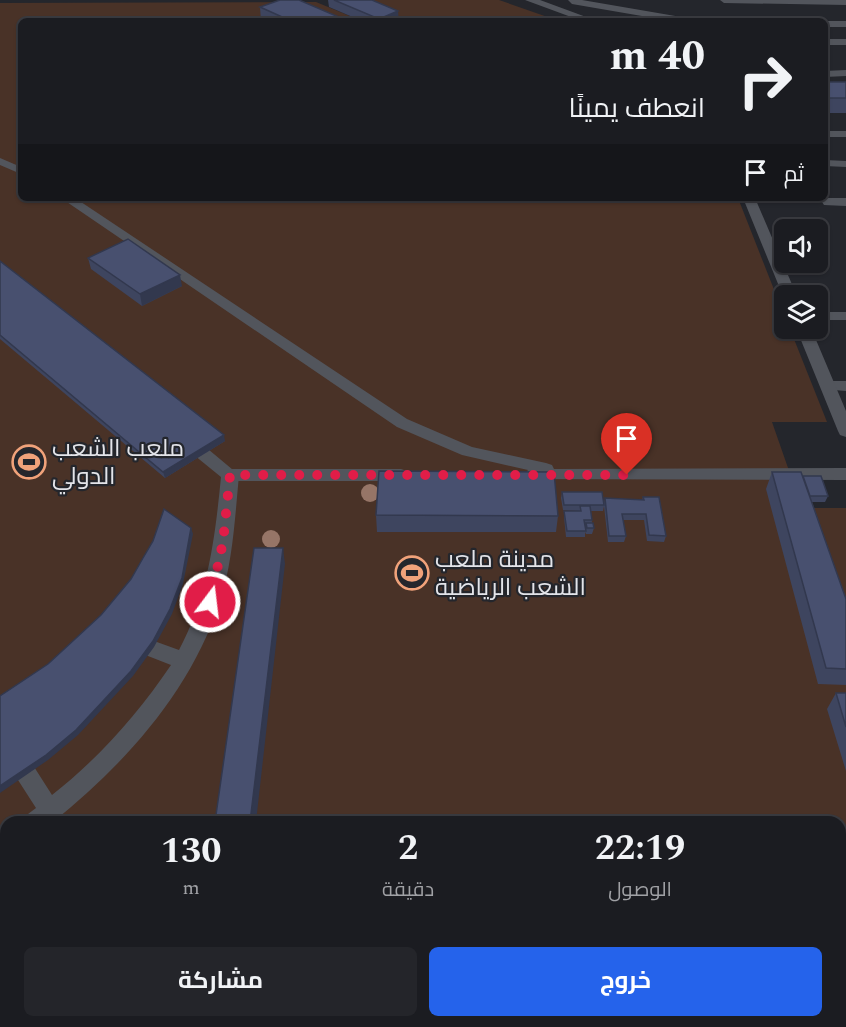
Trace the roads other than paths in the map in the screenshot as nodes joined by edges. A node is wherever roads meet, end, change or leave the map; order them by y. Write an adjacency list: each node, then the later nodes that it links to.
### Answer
1 (724, 0): 4 (lane)
2 (532, 1): 5 (street)
3 (572, 1): 6 (lane)
4 (846, 2)
5 (583, 18)
6 (670, 18)
7 (828, 24): 8 (lane)
8 (846, 24)
9 (828, 42): 10 (lane)
10 (846, 42)
11 (846, 73): 12 (lane)
12 (828, 74)
13 (828, 134): 14 (lane)
14 (846, 134)
15 (0, 161): 18 (lane)
16 (828, 164): 17 (lane)
17 (846, 164)
18 (18, 170)
19 (0, 171): 20 (lane)
20 (18, 171)
21 (71, 201): 37 (lane)
22 (750, 201): 25 (street)
23 (828, 202): 24 (lane)
24 (846, 202)
25 (785, 285)
26 (828, 316): 27 (street)
27 (846, 316)
28 (808, 339): 29 (street)
29 (827, 386): 30 (lane); 32 (street)
30 (846, 386)
31 (174, 430): 34 (street)
32 (846, 431)
33 (846, 474): 37 (lane)
34 (230, 475): 35 (lane); 39 (street)
35 (416, 475)
36 (498, 475): 37 (lane)
37 (580, 475)
38 (110, 632): 39 (street)
39 (184, 661): 42 (street)
40 (0, 733): 41 (street)
41 (42, 816)
42 (44, 816)

